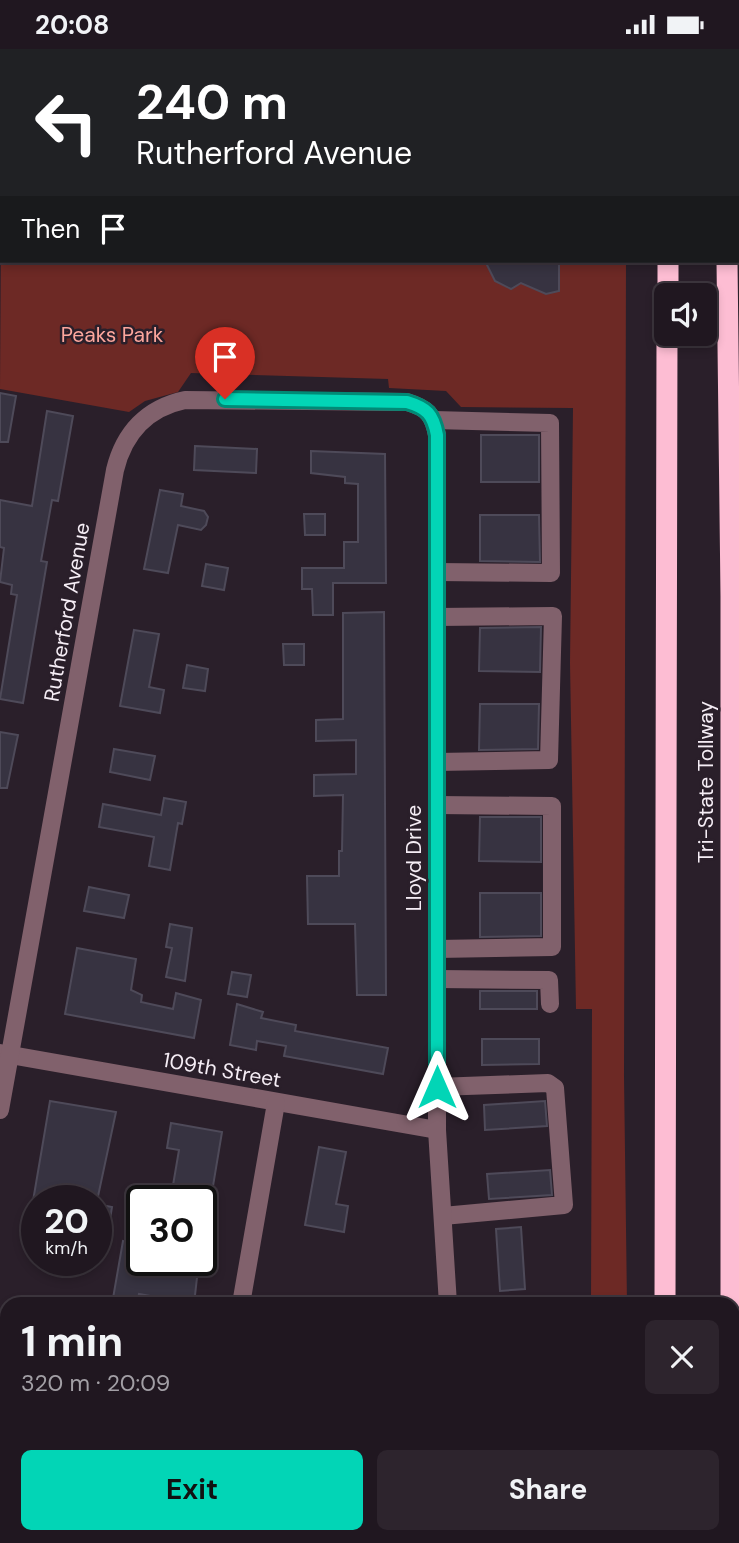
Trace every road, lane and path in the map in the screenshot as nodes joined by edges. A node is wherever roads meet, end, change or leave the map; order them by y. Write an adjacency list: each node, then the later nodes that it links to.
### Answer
1 (668, 263): 3 (highway)
2 (727, 263): 22 (highway, Tri-State Tollway)
3 (667, 283)
4 (667, 346): 21 (highway, Tri-State Tollway)
5 (432, 416): 6 (street, Lloyd Drive); 6 (street, Rutherford Avenue); 13 (street, Rutherford Avenue)
6 (437, 572): 7 (street, Lloyd Drive)
7 (437, 617): 8 (street, Lloyd Drive); 8 (street)
8 (437, 762): 9 (street, Lloyd Drive)
9 (437, 805): 10 (street, Lloyd Drive); 10 (street)
10 (437, 949): 11 (street, Lloyd Drive)
11 (437, 979): 12 (street); 14 (street, Lloyd Drive)
12 (550, 1004)
13 (5, 1054): 15 (street, 109th Street); 16 (street, Rutherford Avenue)
14 (437, 1087): 17 (street, Lloyd Drive); 18 (street)
15 (276, 1103): 17 (street, 109th Street); 19 (street)
16 (0, 1110)
17 (437, 1130): 18 (street, Lloyd Drive)
18 (443, 1216): 20 (street, Lloyd Drive)
19 (242, 1297)
20 (448, 1297)
21 (665, 1297)
22 (731, 1297)

